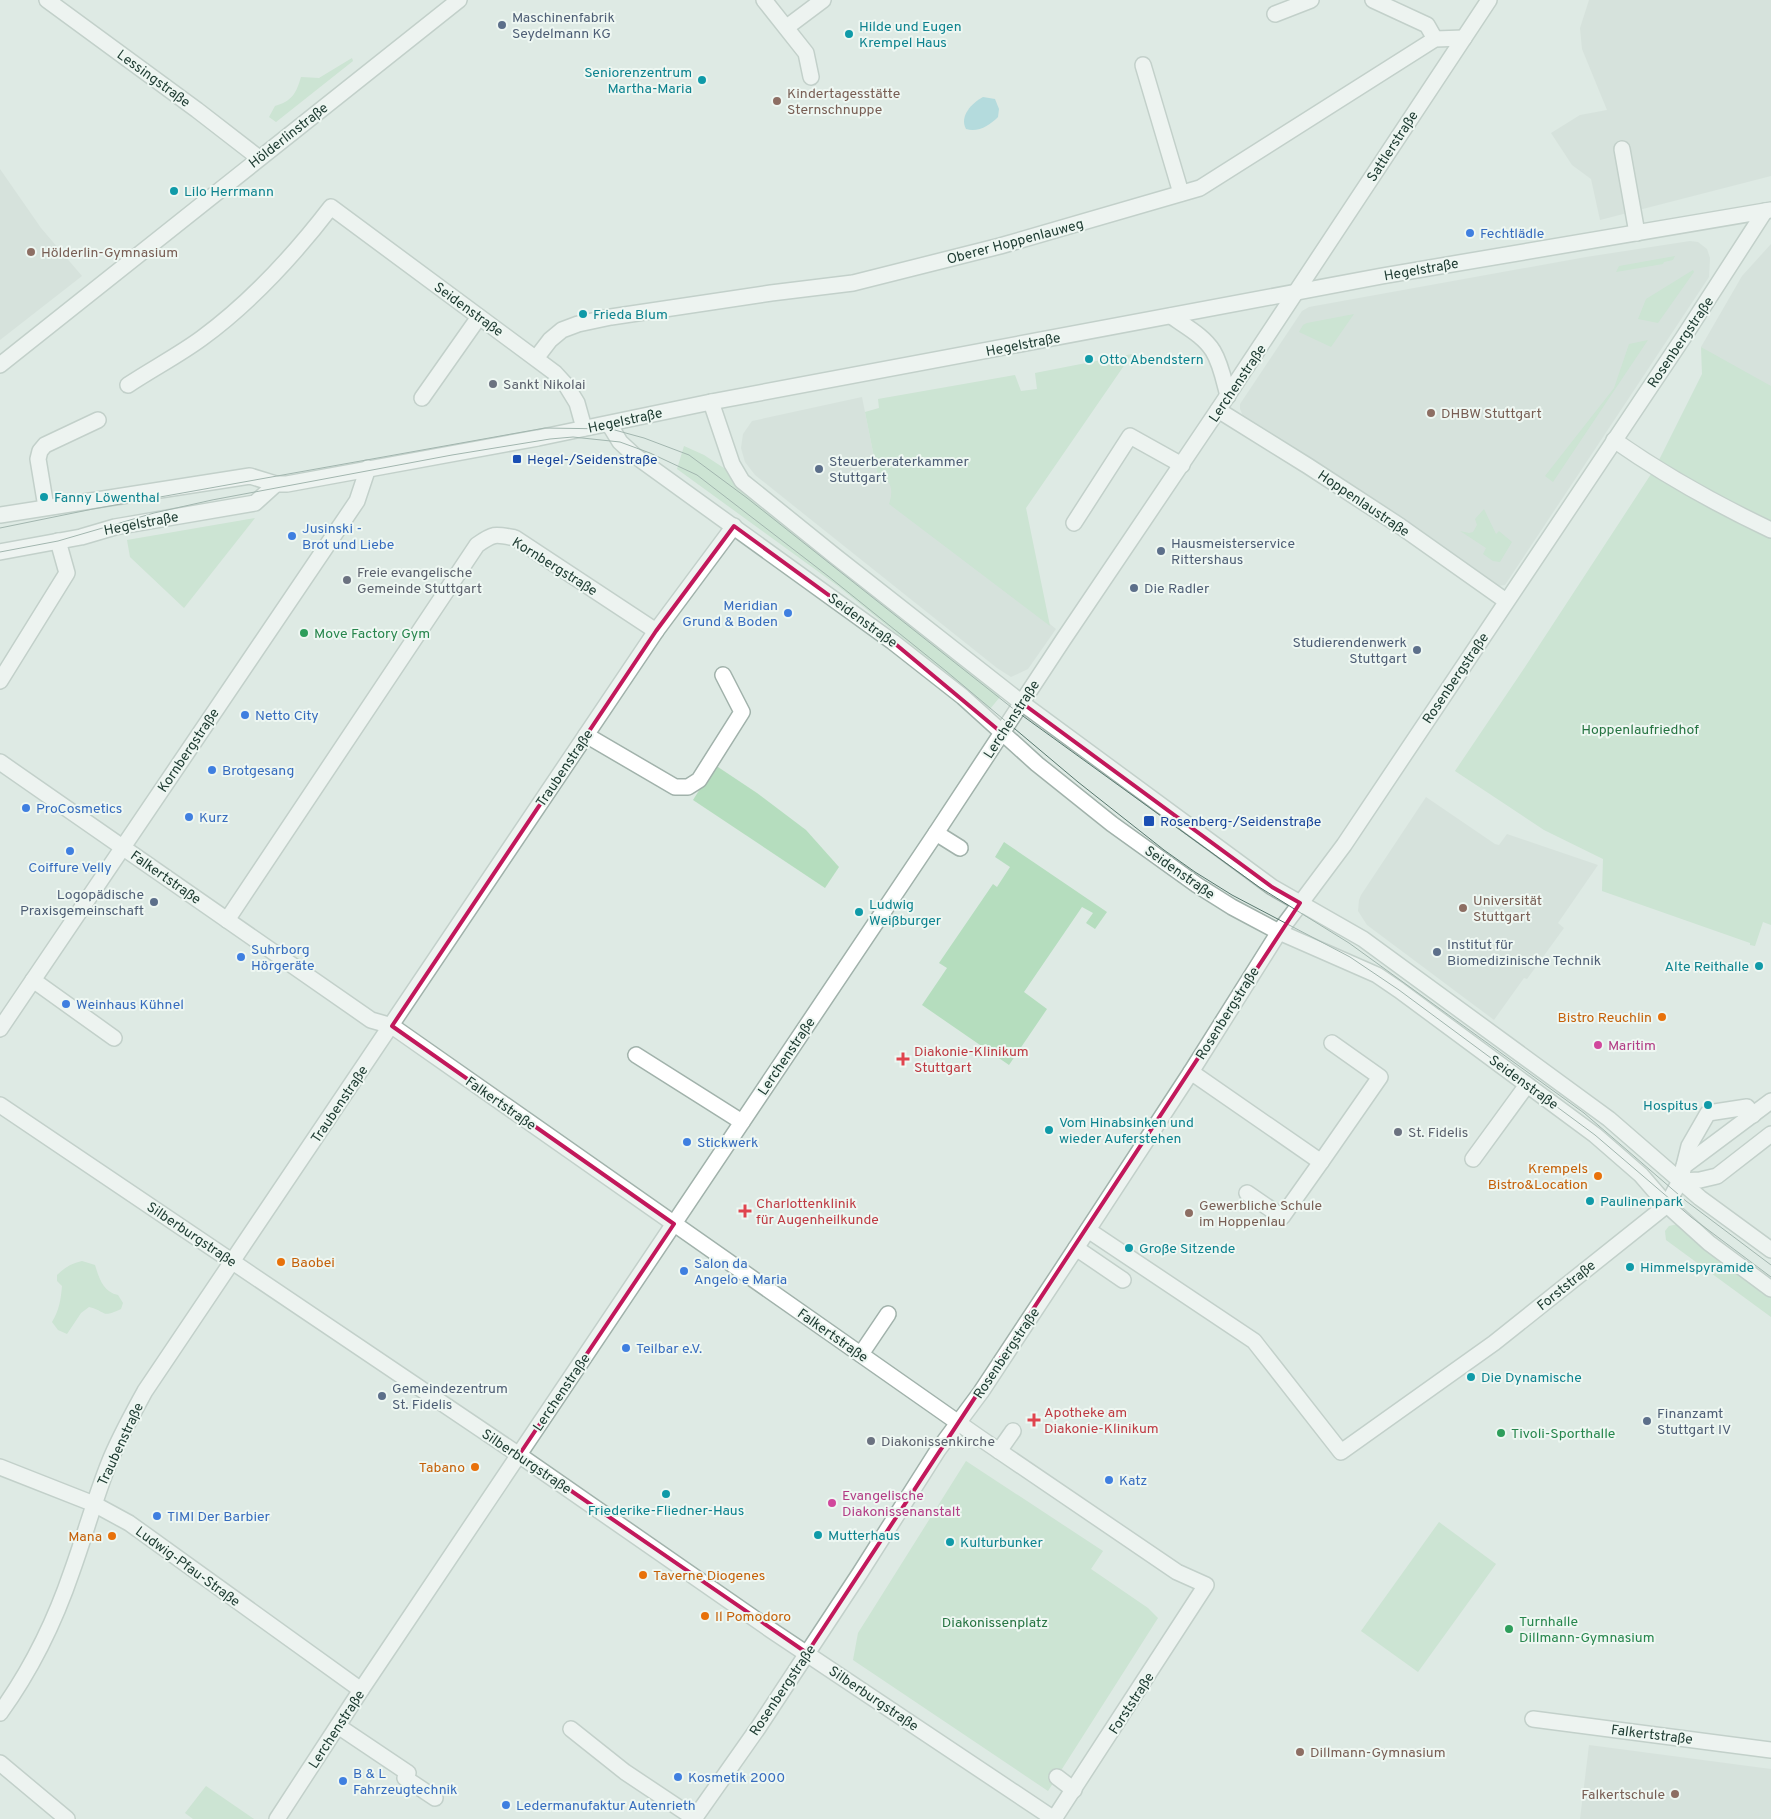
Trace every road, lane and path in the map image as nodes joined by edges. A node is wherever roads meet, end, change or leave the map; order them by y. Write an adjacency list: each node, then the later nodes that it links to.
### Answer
1 (47, 0): 15 (street, Lessingstraße)
2 (459, 0): 15 (street, Hölderlinstraße)
3 (764, 0): 9 (street)
4 (823, 0): 9 (street)
5 (1311, 0): 8 (street)
6 (1373, 0): 11 (street)
7 (1489, 0): 10 (street, Sattlerstraße)
8 (1275, 14)
9 (786, 27): 13 (street)
10 (1464, 38): 11 (street); 19 (street, Sattlerstraße)
11 (1435, 39): 16 (street, Oberer Hoppenlauweg)
12 (1143, 65): 16 (street)
13 (811, 77)
14 (1622, 149): 18 (street)
15 (259, 158): 23 (street, Hölderlinstraße)
16 (1181, 193): 22 (street, Oberer Hoppenlauweg)
17 (1768, 210): 18 (street, Hegelstraße); 32 (street, Rosenbergstraße)
18 (1637, 233): 19 (street, Hegelstraße)
19 (1296, 293): 20 (street, Hegelstraße); 25 (street, Lerchenstraße)
20 (1170, 316): 25 (street); 27 (street, Hegelstraße)
21 (478, 317): 22 (street, Seidenstraße); 24 (street, Seidenstraße); 26 (street)
22 (537, 357): 31 (street, Seidenstraße)
23 (0, 365)
24 (128, 385)
25 (1228, 396): 28 (street, Lerchenstraße)
26 (422, 398)
27 (711, 402): 30 (street, Hegelstraße); 47 (street, Seidenstraße)
28 (1218, 410): 33 (street, Lerchenstraße); 43 (street, Hoppenlaustraße)
29 (98, 420): 36 (street)
30 (609, 424): 31 (street, Hegelstraße); 39 (street, Seidenstraße)
31 (584, 428): 34 (street, Hegelstraße)
32 (1614, 440): 40 (street); 43 (street, Rosenbergstraße)
33 (1182, 465): 38 (street); 47 (street, Lerchenstraße)
34 (368, 468): 35 (street, Hegelstraße); 52 (street, Kornbergstraße)
35 (276, 484): 36 (street, Hegelstraße); 41 (street, Hegelstraße)
36 (46, 507): 37 (street, Hegelstraße)
37 (0, 515)
38 (1074, 524)
39 (734, 526): 44 (street, Traubenstraße); 48 (street, Seidenstraße)
40 (1771, 530)
41 (58, 541): 42 (street, Hegelstraße); 46 (street)
42 (0, 552)
43 (1506, 601): 54 (street, Rosenbergstraße)
44 (656, 631): 49 (street, Traubenstraße); 55 (street, Kornbergstraße)
45 (723, 675): 49 (street)
46 (0, 681)
47 (1022, 703): 48 (street, Lerchenstraße); 54 (street, Seidenstraße)
48 (1002, 733): 51 (street, Lerchenstraße); 56 (street, Seidenstraße)
49 (586, 736): 58 (street, Traubenstraße)
50 (0, 762): 52 (street, Falkertstraße)
51 (936, 833): 53 (street); 67 (street, Lerchenstraße)
52 (122, 846): 55 (street, Falkertstraße); 57 (street, Kornbergstraße)
53 (960, 848)
54 (1300, 903): 56 (street, Rosenbergstraße); 72 (street, Seidenstraße)
55 (227, 920): 58 (street, Falkertstraße)
56 (1279, 932): 63 (street, Rosenbergstraße); 64 (street, Seidenstraße)
57 (33, 980): 59 (street, Kornbergstraße); 60 (street)
58 (392, 1026): 75 (street, Falkertstraße); 79 (street, Traubenstraße)
59 (0, 1029)
60 (114, 1038)
61 (1332, 1043): 70 (street)
62 (636, 1055): 67 (street)
63 (1191, 1072): 70 (street); 76 (street, Rosenbergstraße)
64 (1527, 1085): 69 (street); 74 (street, Seidenstraße)
65 (0, 1105): 79 (street, Silberburgstraße)
66 (1764, 1111): 71 (street); 71 (street, Forststraße)
67 (742, 1122): 75 (street, Lerchenstraße)
68 (1770, 1134): 72 (street)
69 (1473, 1159)
70 (1321, 1162): 73 (street)
71 (1684, 1166): 72 (street, Forststraße)
72 (1680, 1181): 74 (street, Forststraße); 78 (street, Seidenstraße)
73 (1247, 1193)
74 (1667, 1205): 76 (street, Forststraße); 81 (street, Seidenstraße)
75 (674, 1224): 83 (street, Falkertstraße); 87 (street, Lerchenstraße)
76 (1088, 1230): 77 (street, Rosenbergstraße)
77 (1076, 1248): 80 (street); 84 (street, Rosenbergstraße)
78 (1771, 1250)
79 (232, 1261): 87 (street, Silberburgstraße); 89 (street, Traubenstraße)
80 (1123, 1280)
81 (1771, 1289)
82 (888, 1314): 83 (street)
83 (861, 1354): 84 (street, Falkertstraße)
84 (958, 1422): 86 (street, Falkertstraße); 91 (street, Rosenbergstraße)
85 (1013, 1431): 86 (street)
86 (999, 1451): 90 (street, Falkertstraße)
87 (519, 1455): 91 (street, Silberburgstraße); 92 (street, Lerchenstraße)
88 (0, 1467): 89 (street, Ludwig-Pfau-Straße)
89 (94, 1504): 92 (street, Ludwig-Pfau-Straße); 93 (street, Traubenstraße)
90 (1206, 1585): 100 (street, Forststraße)
91 (807, 1653): 104 (street, Rosenbergstraße); 105 (street, Silberburgstraße)
92 (361, 1690): 95 (street, Lerchenstraße)
93 (0, 1713)
94 (1533, 1719): 97 (street, Falkertstraße)
95 (338, 1726): 101 (street); 103 (street, Lerchenstraße)
96 (572, 1728): 104 (street)
97 (1771, 1750)
98 (0, 1763): 102 (street)
99 (1057, 1777): 100 (street)
100 (1074, 1790): 105 (street, Forststraße)
101 (435, 1798)
102 (67, 1819)
103 (277, 1819)
104 (694, 1819)
105 (1054, 1819)

